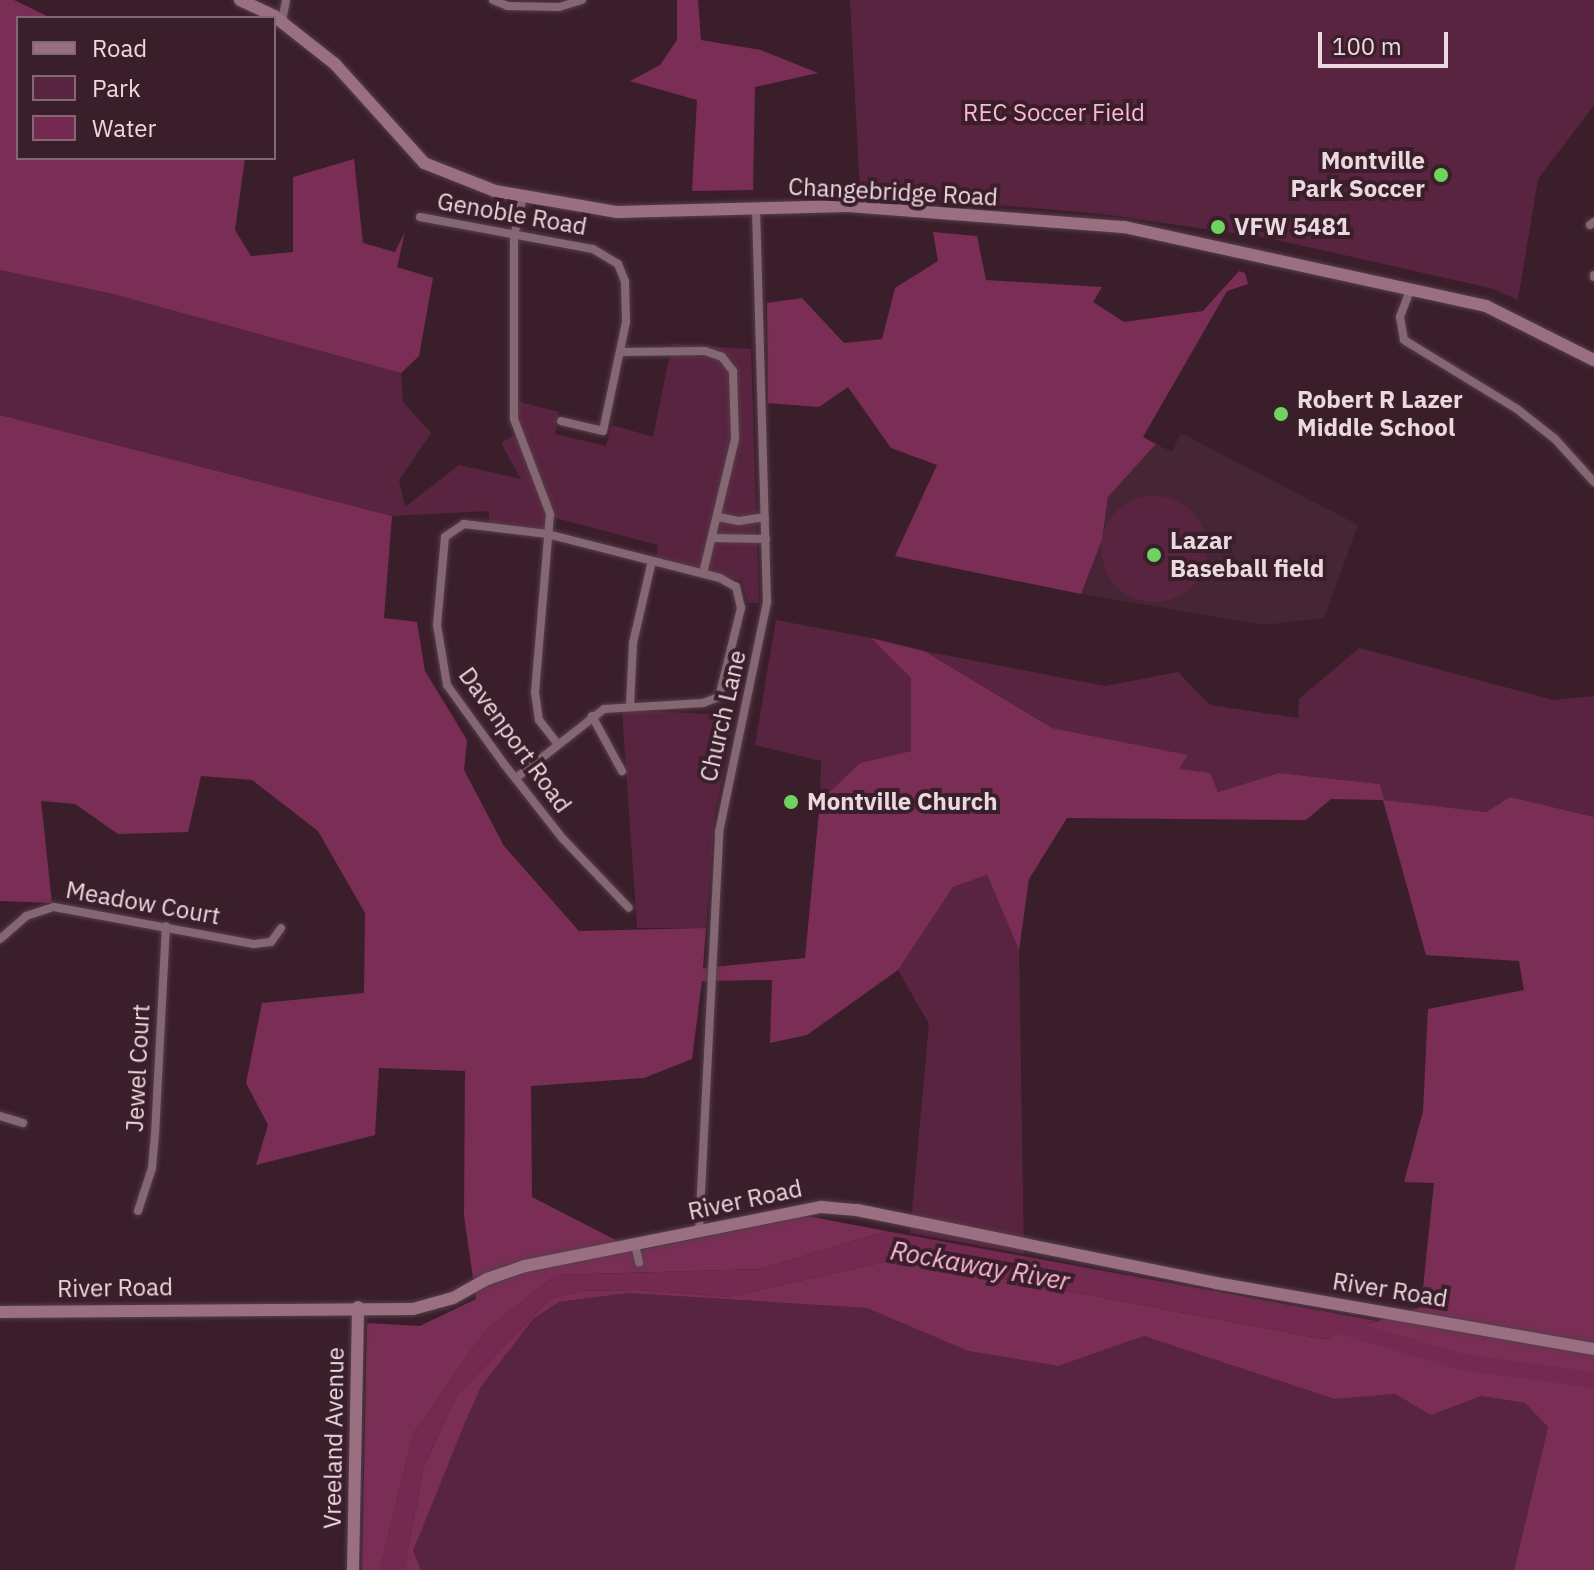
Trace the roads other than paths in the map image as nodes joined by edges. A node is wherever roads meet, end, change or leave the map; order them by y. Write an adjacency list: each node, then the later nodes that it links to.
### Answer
1 (240, 0): 5 (street, Changebridge Road)
2 (286, 0): 7 (street)
3 (493, 0): 4 (street)
4 (582, 0)
5 (272, 16)
6 (276, 18): 7 (street, Changebridge Road)
7 (282, 21): 8 (street, Changebridge Road)
8 (523, 197): 9 (street, Changebridge Road); 11 (street)
9 (756, 208): 12 (street, Changebridge Road); 18 (street, Church Lane)
10 (420, 217): 11 (street, Genoble Road)
11 (514, 236): 13 (street, Genoble Road); 19 (street)
12 (1411, 288): 14 (street, Changebridge Road); 16 (street)
13 (622, 352): 15 (street, Genoble Road); 17 (street)
14 (1594, 360)
15 (561, 421)
16 (1594, 482)
17 (718, 517): 18 (street); 20 (street)
18 (765, 517): 21 (street, Church Lane)
19 (548, 534): 22 (street, Davenport Road); 26 (street); 28 (street, Davenport Road)
20 (712, 538): 21 (street); 23 (street)
21 (766, 539): 36 (street, Church Lane)
22 (652, 561): 23 (street, Davenport Road); 24 (street)
23 (703, 573): 24 (street, Davenport Road)
24 (630, 705): 25 (street)
25 (592, 716): 26 (street); 27 (street)
26 (557, 743): 28 (street)
27 (622, 771)
28 (516, 778): 29 (street, Davenport Road)
29 (629, 908)
30 (166, 926): 31 (street, Meadow Court); 32 (street, Meadow Court); 35 (street, Jewel Court)
31 (281, 928)
32 (0, 939)
33 (0, 1116): 34 (street)
34 (23, 1123)
35 (138, 1211)
36 (699, 1232): 37 (street, River Road); 41 (street, River Road)
37 (635, 1245): 38 (street); 39 (street, River Road)
38 (639, 1263)
39 (358, 1307): 40 (street, River Road); 42 (street, Vreeland Avenue)
40 (0, 1312)
41 (1594, 1349)
42 (353, 1570)

